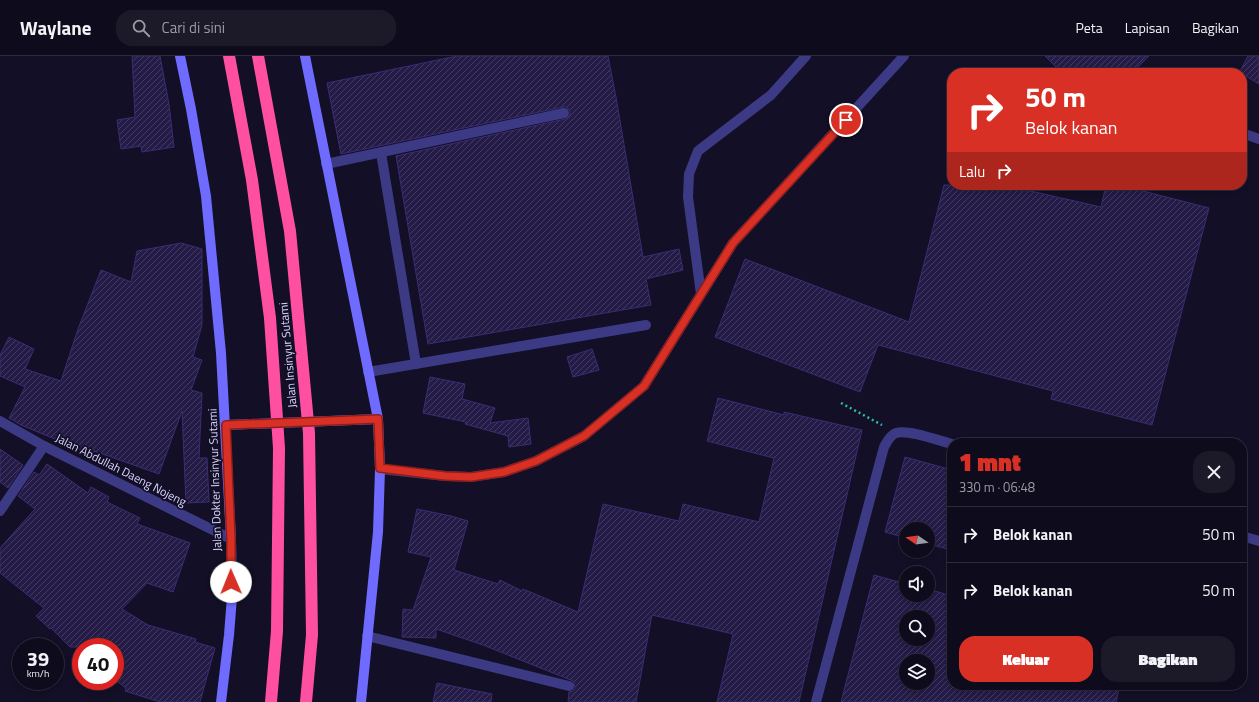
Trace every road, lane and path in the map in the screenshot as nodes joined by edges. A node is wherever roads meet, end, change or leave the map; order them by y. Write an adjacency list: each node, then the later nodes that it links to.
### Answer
1 (180, 56): 19 (street, Jalan Dokter Insinyur Sutami)
2 (229, 56): 31 (highway, Jalan Insinyur Sutami, bridge)
3 (258, 56): 32 (highway, Jalan Insinyur Sutami, bridge)
4 (305, 56): 11 (street)
5 (806, 56): 12 (street)
6 (904, 56): 12 (street)
7 (564, 113): 10 (street)
8 (1247, 135): 9 (street)
9 (1259, 139)
10 (380, 153): 11 (street); 14 (street)
11 (326, 164): 15 (street)
12 (701, 294): 23 (street)
13 (646, 325): 14 (street)
14 (416, 364): 15 (street)
15 (368, 372): 17 (street)
16 (841, 403): 20 (path)
17 (378, 419): 19 (street); 23 (street)
18 (0, 421): 22 (street, Jalan Abdullah Daeng Nojeng)
19 (226, 425): 26 (street, Jalan Dokter Insinyur Sutami)
20 (896, 433): 21 (street); 34 (street)
21 (947, 442)
22 (44, 446): 24 (street); 26 (street, Jalan Abdullah Daeng Nojeng)
23 (380, 468): 28 (street)
24 (0, 511)
25 (1247, 537): 27 (street)
26 (231, 539): 30 (street, Jalan Dokter Insinyur Sutami)
27 (1259, 541)
28 (368, 636): 29 (street); 33 (street)
29 (569, 686)
30 (221, 702)
31 (271, 702)
32 (306, 702)
33 (361, 702)
34 (816, 702)

